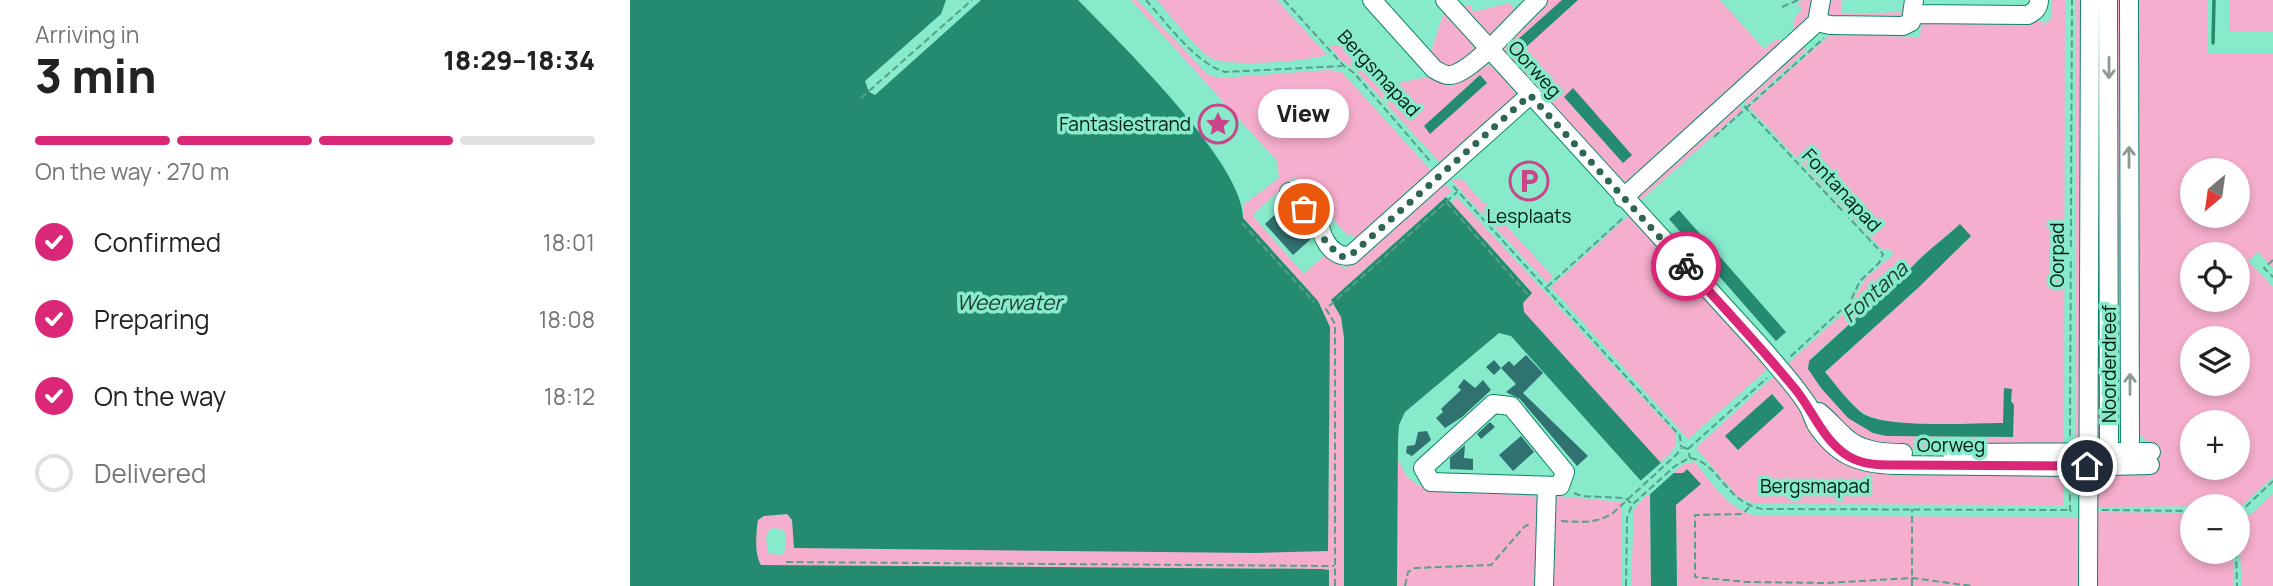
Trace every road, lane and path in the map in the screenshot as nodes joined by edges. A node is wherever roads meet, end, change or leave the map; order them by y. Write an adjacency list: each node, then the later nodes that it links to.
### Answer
1 (972, 0): 21 (path)
2 (1146, 0): 18 (path)
3 (1284, 0): 18 (path, Bergsmapad)
4 (1372, 0): 17 (street)
5 (1444, 0): 17 (street, Oorweg)
6 (1538, 0): 17 (street)
7 (1798, 0): 14 (path)
8 (1821, 0): 16 (street)
9 (2039, 0): 15 (street)
10 (2072, 0): 39 (path, Oorpad)
11 (2090, 0): 39 (street)
12 (2108, 0): 36 (street, Noorderdreef, one-way to 36)
13 (2129, 0): 36 (street, Noorderdreef, one-way to 13)
14 (1782, 7)
15 (1914, 7): 16 (street)
16 (1817, 22): 20 (street)
17 (1488, 49): 19 (street, Oorweg)
18 (1343, 66): 22 (path, Bergsmapad)
19 (1530, 95): 22 (street); 26 (street, Oorweg)
20 (1734, 95): 26 (street); 33 (path, Fontanapad)
21 (861, 98)
22 (1441, 174): 23 (path, Bergsmapad); 24 (street)
23 (1457, 191): 25 (path); 30 (path, Bergsmapad)
24 (1289, 192)
25 (1446, 202): 31 (path); 52 (path)
26 (1628, 204): 30 (path); 33 (street, Oorweg)
27 (1241, 223): 32 (path)
28 (2273, 260): 29 (path)
29 (2273, 278)
30 (1546, 288): 34 (path, Bergsmapad)
31 (1529, 296)
32 (1314, 302)
33 (1778, 368): 35 (path, Fontanapad); 39 (street, Oorweg)
34 (1681, 447): 35 (path); 42 (path)
35 (1688, 449): 37 (path)
36 (2120, 457): 38 (street, Oorweg); 39 (street, Oorweg)
37 (1690, 458): 44 (path); 45 (path, Bergsmapad)
38 (2151, 458)
39 (2079, 460): 47 (street); 47 (path, Oorpad)
40 (2273, 481): 43 (path)
41 (1553, 486): 41 (street); 42 (path); 49 (street)
42 (1627, 500): 44 (path); 49 (path)
43 (2250, 503)
44 (1632, 505): 57 (path)
45 (1749, 506): 46 (path, Bergsmapad); 53 (path)
46 (1912, 508): 47 (path, Bergsmapad); 53 (path)
47 (2078, 510): 48 (path, Bergsmapad); 60 (street)
48 (2180, 511)
49 (1545, 521): 55 (path); 56 (street)
50 (786, 562): 52 (path)
51 (2236, 564): 61 (path)
52 (1335, 566): 54 (path)
53 (1912, 578): 58 (path); 59 (path)
54 (1335, 586)
55 (1405, 586)
56 (1544, 586)
57 (1626, 586)
58 (1912, 586)
59 (1972, 586)
60 (2088, 586)
61 (2236, 586)

